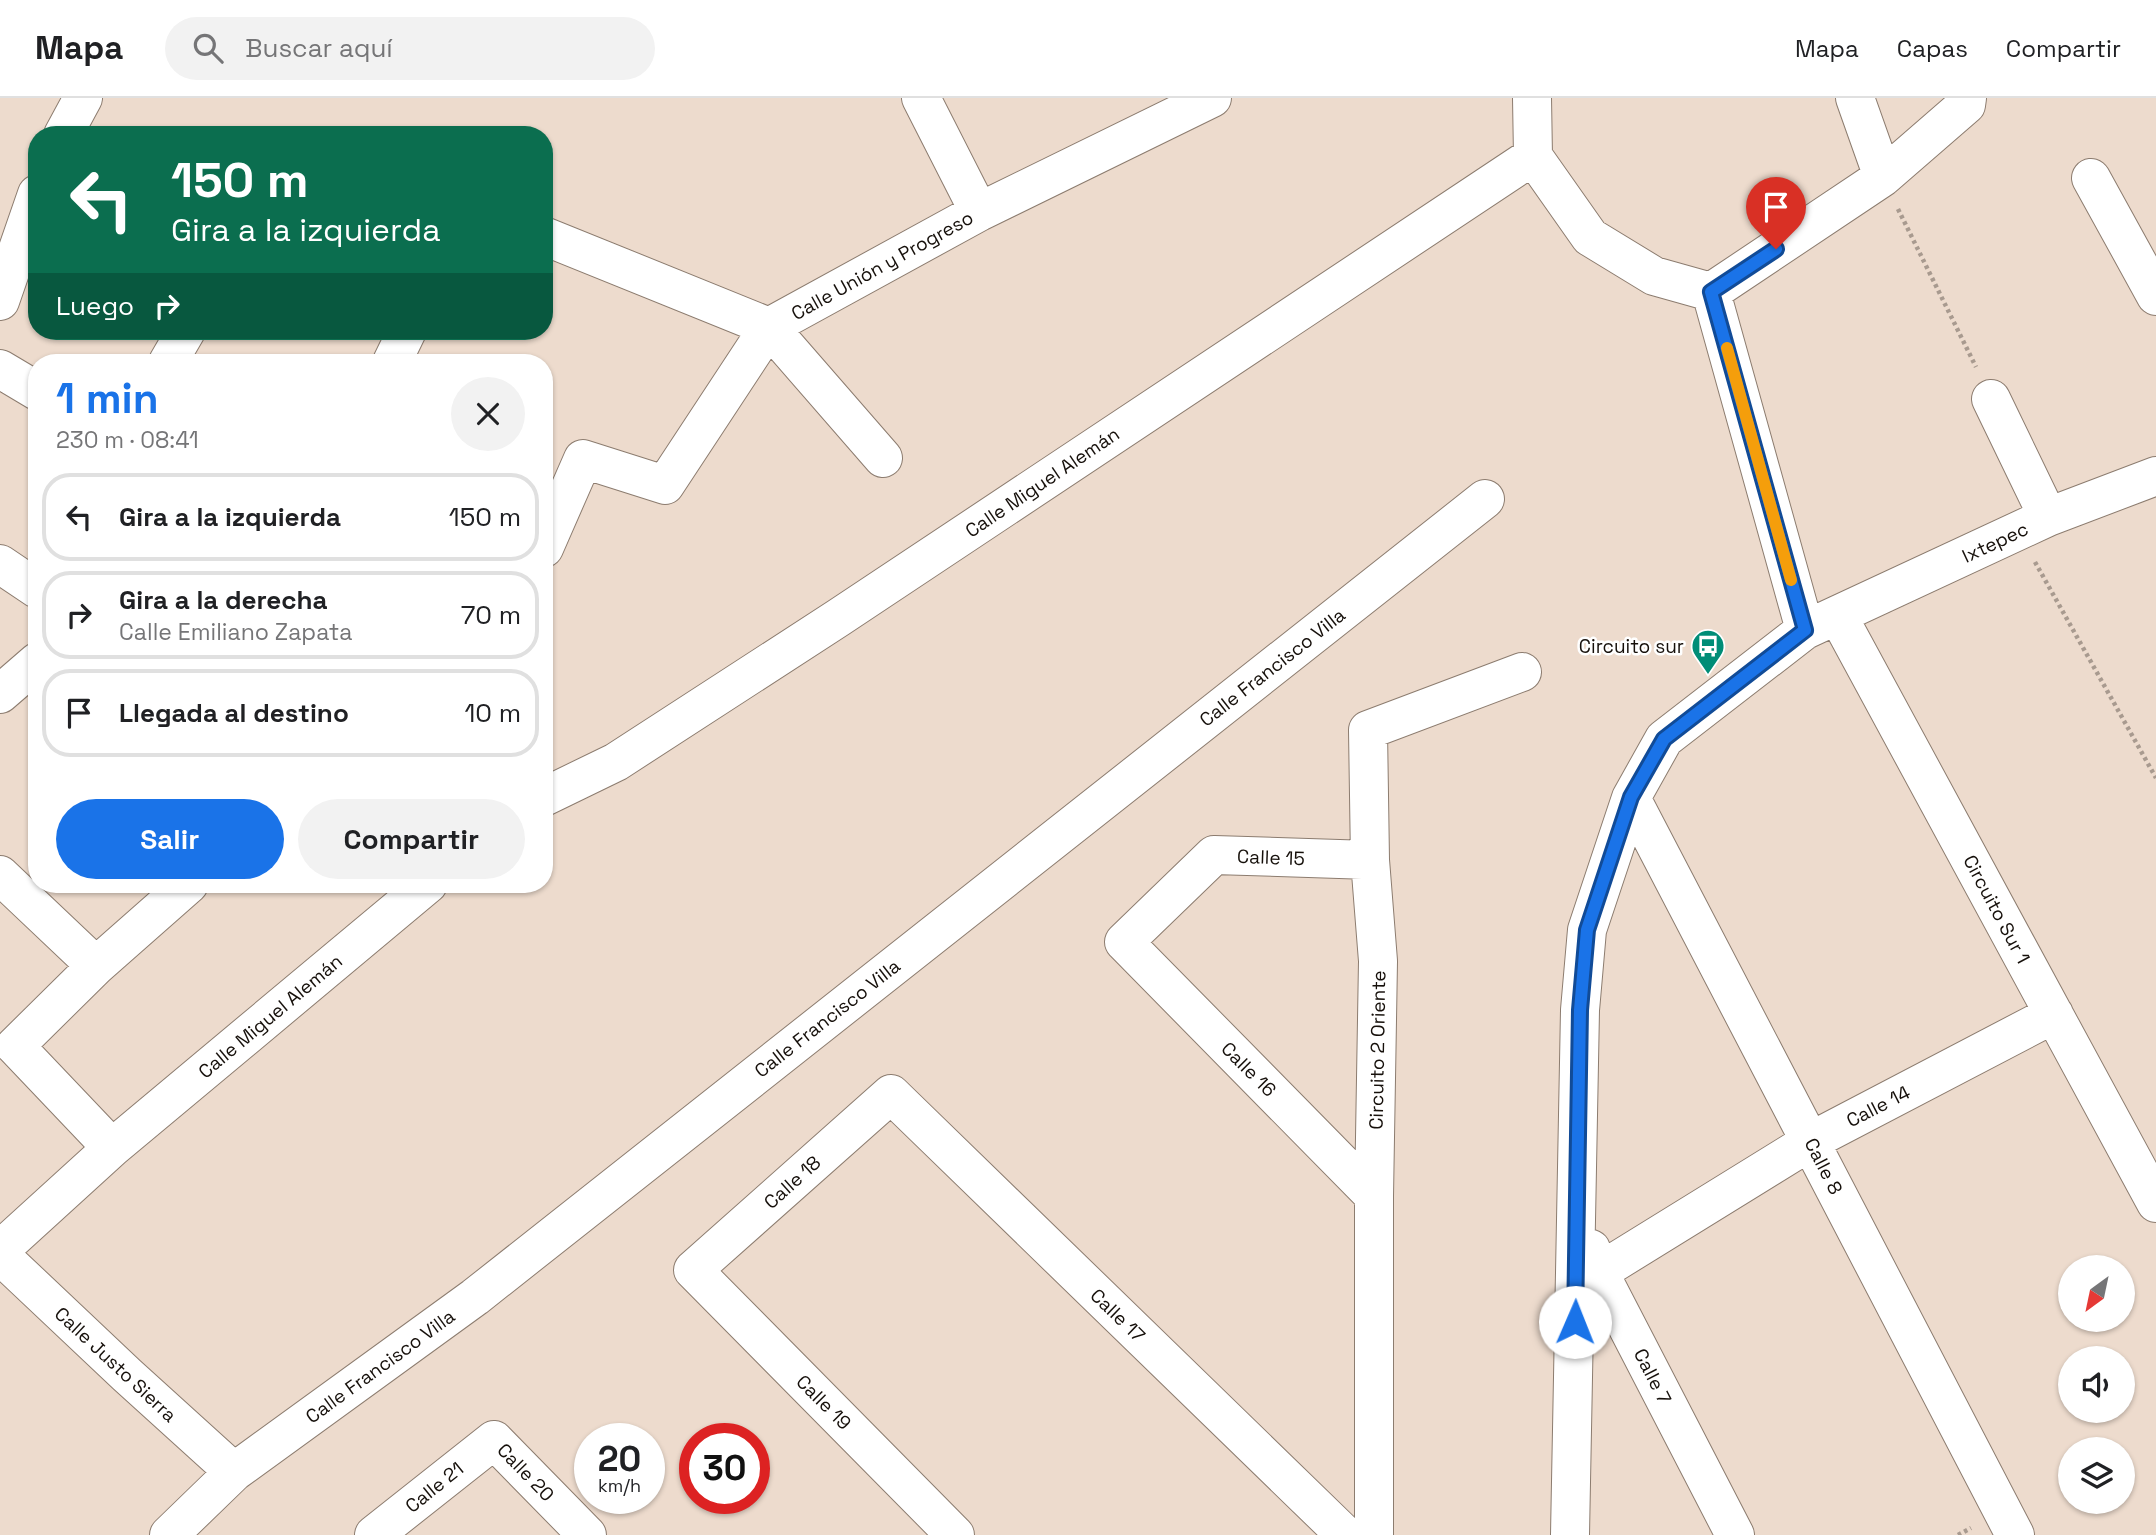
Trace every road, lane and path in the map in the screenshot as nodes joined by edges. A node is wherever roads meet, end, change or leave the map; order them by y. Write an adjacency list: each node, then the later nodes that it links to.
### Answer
1 (83, 98): 7 (street)
2 (922, 98): 11 (street)
3 (1212, 98): 11 (street, Calle Unión y Progreso)
4 (1532, 98): 8 (street)
5 (1855, 98): 9 (street)
6 (1967, 98): 9 (street)
7 (68, 126)
8 (1534, 156): 14 (street); 33 (street, Calle Miguel Alemán)
9 (1883, 177): 14 (street); 20 (path)
10 (2091, 178): 15 (street)
11 (979, 212): 17 (street, Calle Unión y Progreso)
12 (28, 220): 16 (street)
13 (553, 240): 17 (street, Calle Unión y Progreso)
14 (1711, 292): 28 (street, Circuito Sur 1)
15 (2156, 296)
16 (0, 301)
17 (769, 327): 21 (street); 25 (street)
18 (0, 369): 19 (street)
19 (28, 386)
20 (1991, 400): 24 (street)
21 (883, 458)
22 (2156, 476): 24 (street, Ixtepec)
23 (1485, 499): 52 (street, Calle Francisco Villa)
24 (2033, 525): 28 (street, Ixtepec); 32 (path)
25 (553, 527)
26 (0, 564): 27 (street)
27 (28, 583)
28 (1821, 623): 34 (street, Ixtepec); 41 (street, Circuito Sur 1)
29 (28, 670): 31 (street)
30 (1522, 672): 35 (street, Circuito 2 Oriente)
31 (0, 694)
32 (2156, 778)
33 (553, 793)
34 (1631, 797): 43 (street, Calle 8); 47 (street, Ixtepec)
35 (1370, 860): 39 (street, Calle 15); 45 (street, Circuito 2 Oriente)
36 (0, 875): 40 (street)
37 (178, 893): 40 (street)
38 (417, 893): 44 (street, Calle Miguel Alemán)
39 (1124, 942): 45 (street, Calle 16)
40 (96, 966): 44 (street)
41 (2054, 1014): 43 (street, Calle 14); 46 (street, Circuito Sur 1)
42 (891, 1094): 49 (street, Calle 18); 57 (street, Calle 17)
43 (1811, 1141): 50 (street, Calle 14); 61 (street, Calle 8)
44 (112, 1148): 48 (street, Calle Miguel Alemán)
45 (1374, 1196): 58 (street, Circuito 2 Oriente)
46 (2156, 1203)
47 (1577, 1215): 50 (street, Calle 7); 59 (street, Ixtepec)
48 (0, 1252): 52 (street, Calle Justo Sierra)
49 (693, 1269): 56 (street, Calle 19)
50 (1600, 1272): 60 (street, Calle 7)
51 (494, 1440): 54 (street, Calle 21); 55 (street, Calle 20)
52 (234, 1472): 53 (street, Calle Francisco Villa)
53 (169, 1535)
54 (374, 1535)
55 (587, 1535)
56 (955, 1535)
57 (1345, 1535)
58 (1374, 1535)
59 (1570, 1535)
60 (1735, 1535)
61 (2015, 1535)

